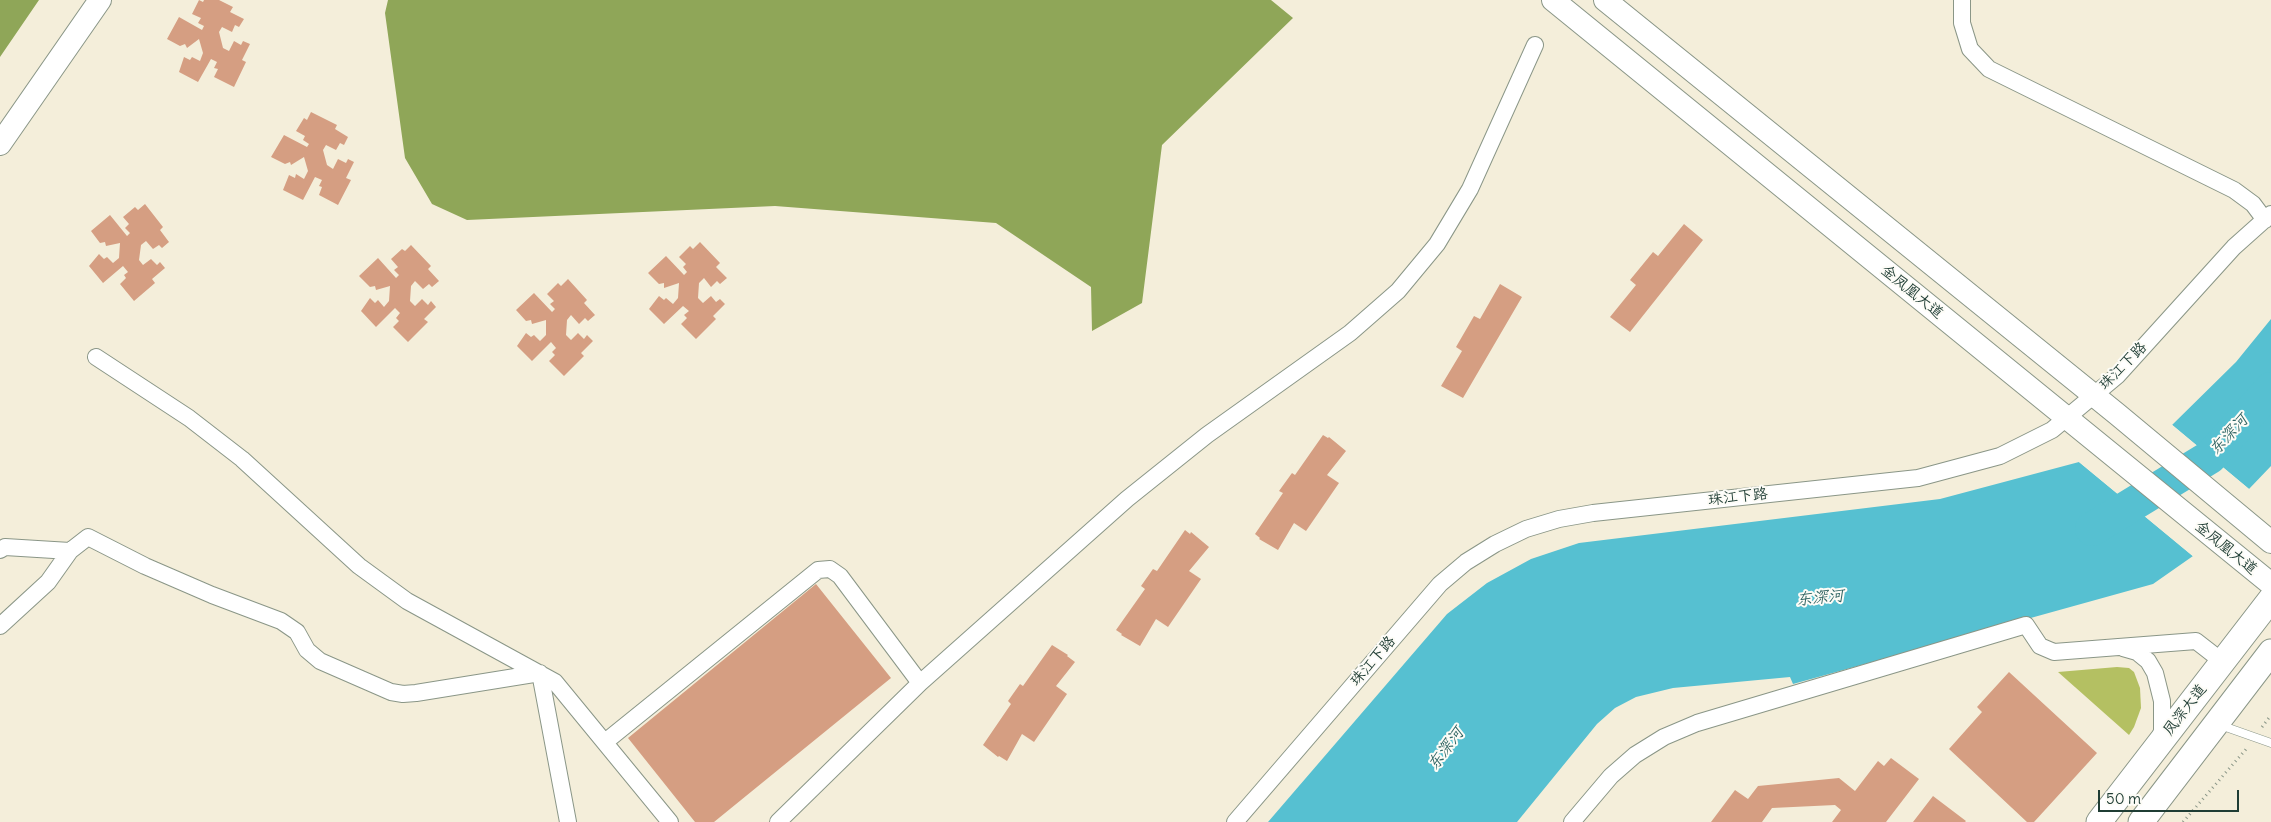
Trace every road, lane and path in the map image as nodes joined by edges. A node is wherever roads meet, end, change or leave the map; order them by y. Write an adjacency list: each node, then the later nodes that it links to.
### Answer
1 (100, 0): 6 (street)
2 (1553, 0): 10 (street, 金凤凰大道)
3 (1605, 0): 9 (street)
4 (1962, 0): 7 (street)
5 (1535, 46): 21 (street)
6 (0, 144)
7 (2268, 217): 9 (street, 珠江下路)
8 (96, 357): 20 (street)
9 (2092, 396): 10 (street, 珠江下路); 11 (street)
10 (2067, 418): 14 (street, 金凤凰大道); 31 (street, 珠江下路)
11 (2267, 539)
12 (0, 550): 13 (street)
13 (70, 551): 16 (street); 20 (street)
14 (2271, 584)
15 (2271, 599): 19 (main road, 凤深大道)
16 (0, 626)
17 (2121, 647): 19 (street); 27 (street); 32 (street)
18 (2271, 652): 23 (main road)
19 (2223, 662): 27 (main road, 凤深大道)
20 (540, 673): 25 (street); 28 (street)
21 (920, 683): 25 (street); 30 (street)
22 (2271, 715): 24 (path)
23 (2216, 723): 24 (lane); 34 (main road)
24 (2255, 737): 26 (lane); 35 (path)
25 (605, 742): 29 (street)
26 (2271, 742)
27 (2160, 743): 33 (main road, 凤深大道)
28 (568, 822)
29 (670, 822)
30 (778, 822)
31 (1235, 822)
32 (1572, 822)
33 (2099, 822)
34 (2141, 822)
35 (2183, 822)

